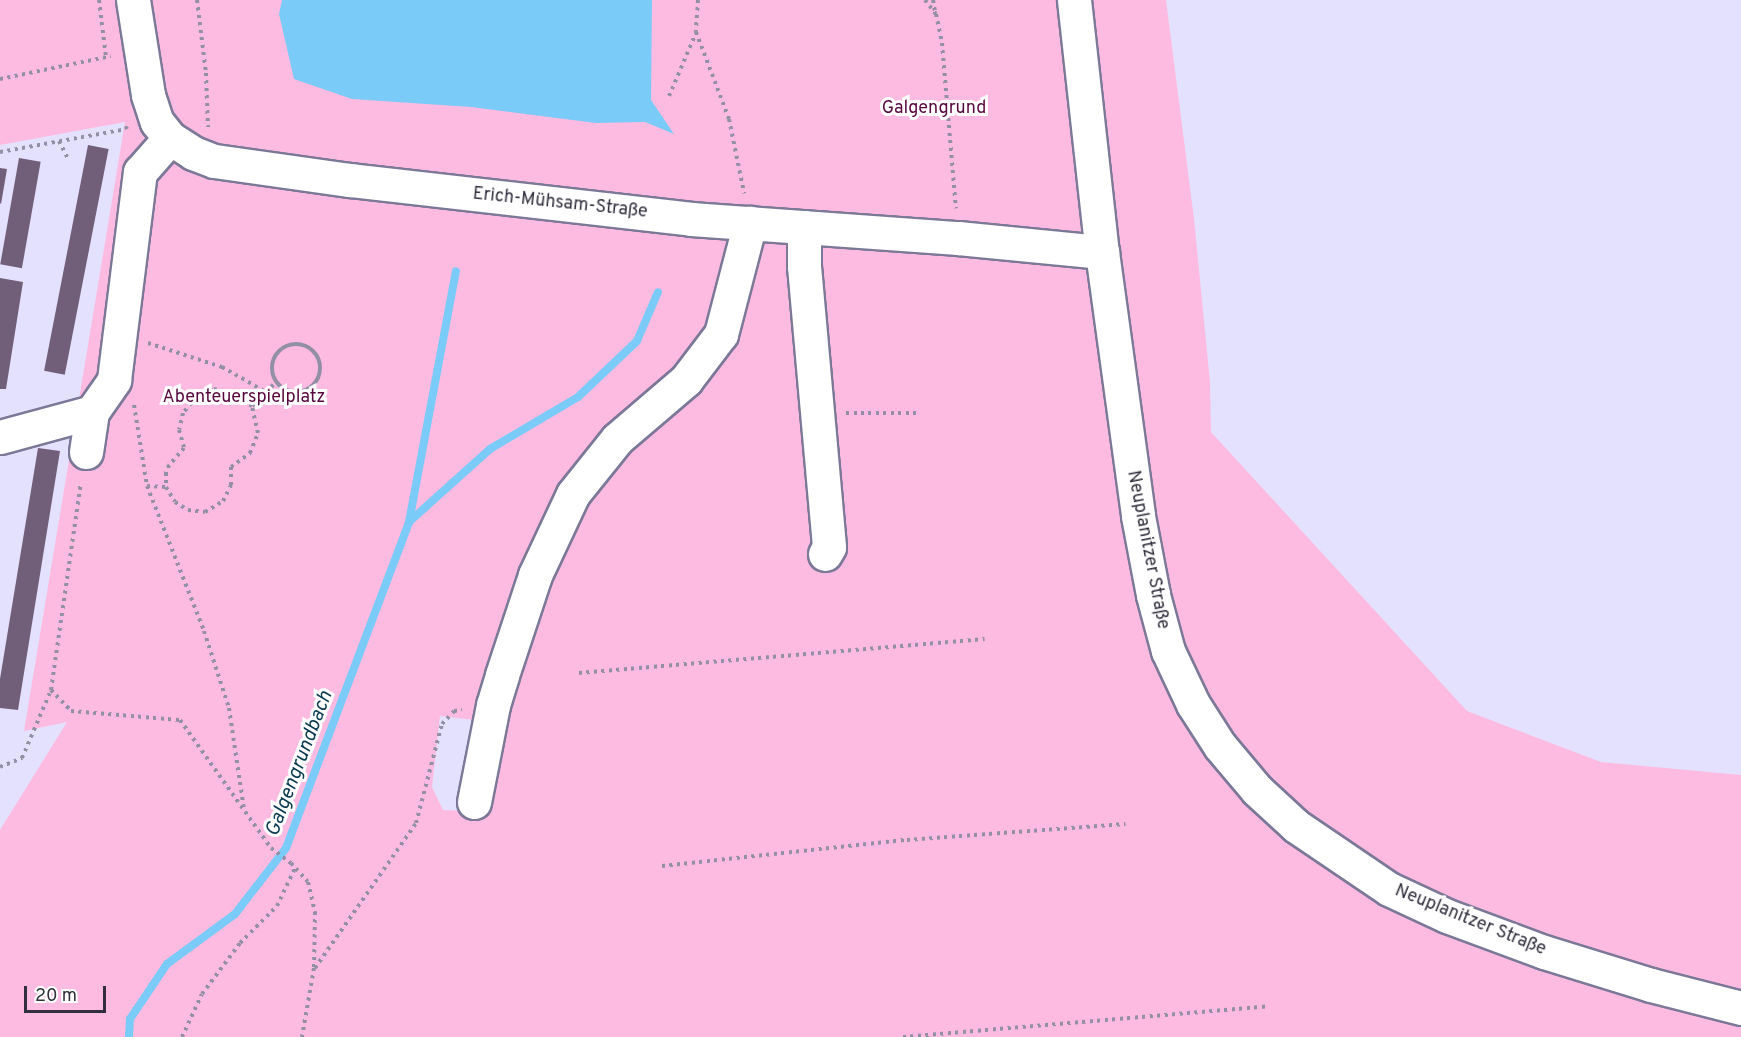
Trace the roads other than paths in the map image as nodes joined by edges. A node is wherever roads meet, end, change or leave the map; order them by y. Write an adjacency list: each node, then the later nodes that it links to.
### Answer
1 (133, 0): 3 (main road)
2 (1074, 0): 6 (main road, Neuplanitzer Straße)
3 (182, 146): 4 (main road, Erich-Mühsam-Straße); 7 (main road)
4 (750, 223): 5 (main road, Erich-Mühsam-Straße); 11 (main road)
5 (804, 227): 6 (main road, Erich-Mühsam-Straße); 10 (main road)
6 (1102, 252): 12 (main road, Neuplanitzer Straße)
7 (92, 412): 8 (main road); 9 (main road)
8 (0, 437)
9 (86, 452)
10 (825, 554)
11 (474, 802)
12 (1741, 1008)

